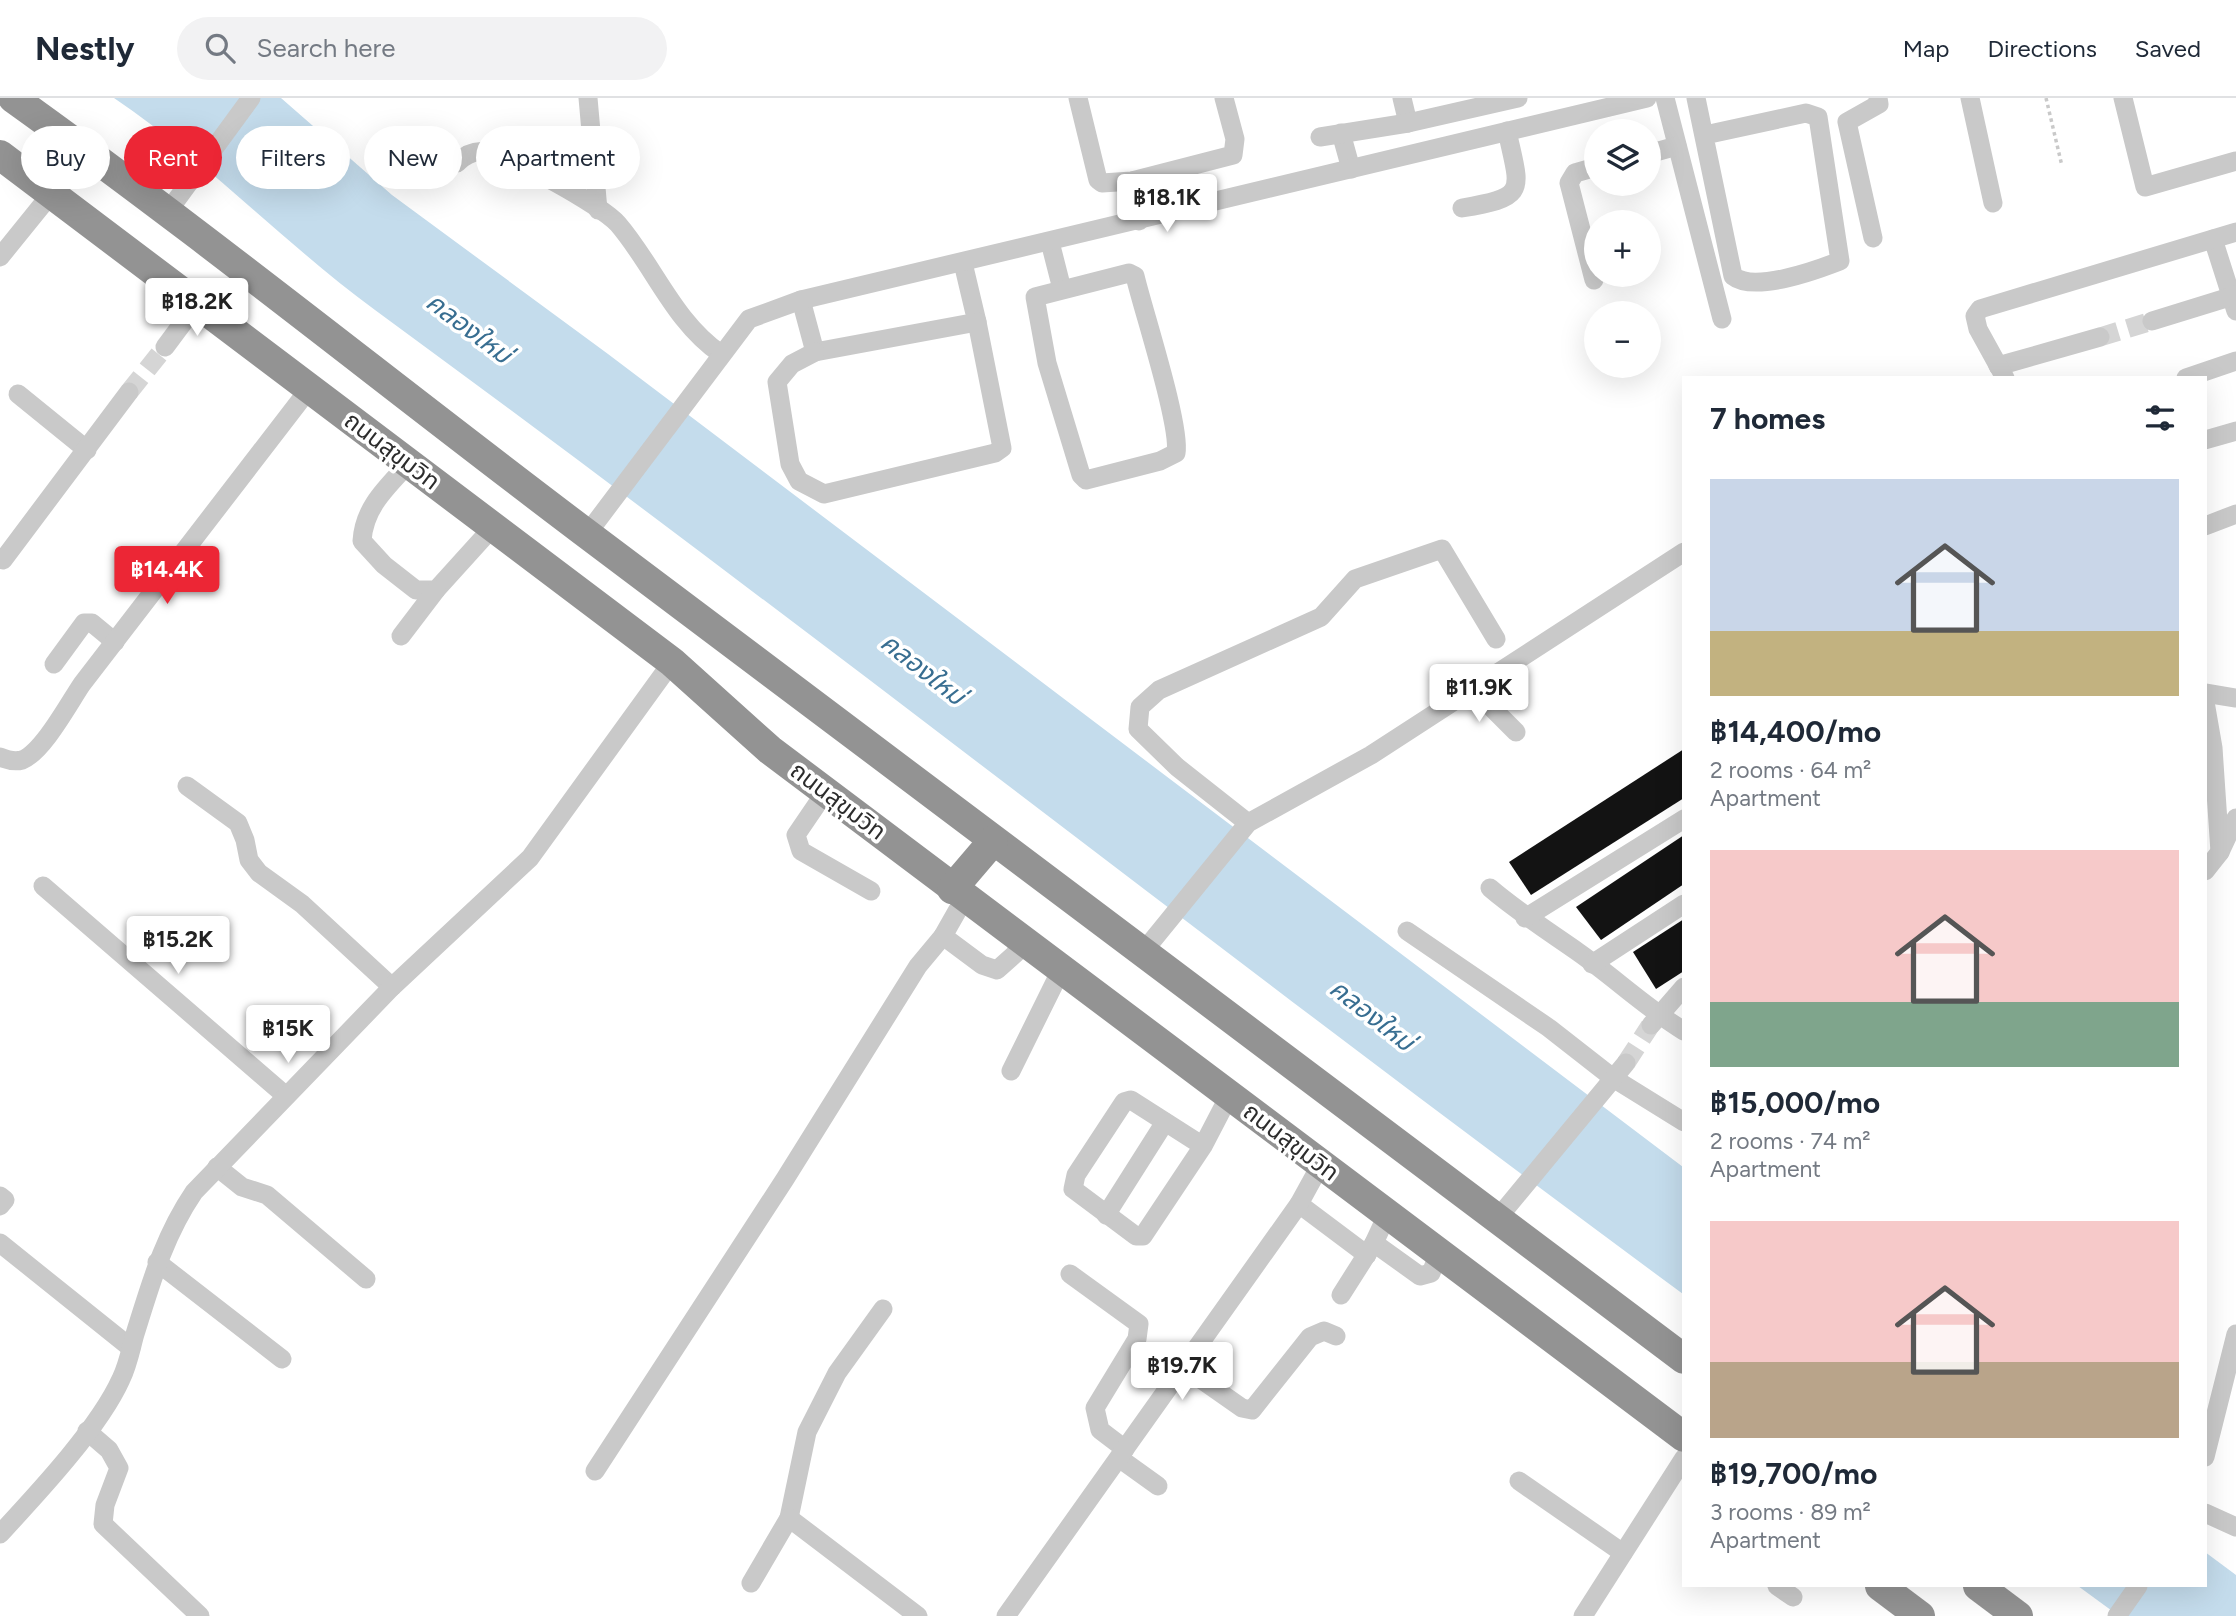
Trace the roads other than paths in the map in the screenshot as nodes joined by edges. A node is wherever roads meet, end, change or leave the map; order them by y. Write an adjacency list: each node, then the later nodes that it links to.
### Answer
1 (13, 98): 28 (highway)
2 (251, 98): 28 (street)
3 (588, 98): 31 (street)
4 (1079, 98): 26 (street)
5 (1224, 98): 26 (street)
6 (1402, 98): 14 (street)
7 (1518, 98): 14 (street)
8 (1665, 98): 19 (street)
9 (1696, 98): 17 (street)
10 (1878, 98): 34 (street)
11 (1970, 98): 29 (street)
12 (2123, 98): 23 (street)
13 (1642, 99): 15 (street)
14 (1408, 124): 16 (street)
15 (1507, 131): 24 (street); 30 (street)
16 (1341, 133): 18 (street); 24 (street)
17 (1705, 135): 17 (street)
18 (1320, 137)
19 (1677, 146): 20 (street); 44 (street)
20 (1661, 150)
21 (0, 155): 27 (highway, ถนนสุขุมวิท)
22 (462, 159): 31 (street)
23 (2236, 161)
24 (1351, 169): 32 (street)
25 (1584, 170): 36 (street)
26 (1132, 181): 32 (street)
27 (51, 194): 38 (street); 43 (highway, ถนนสุขุมวิท)
28 (175, 200): 64 (highway)
29 (1993, 202)
30 (1462, 208)
31 (598, 210): 50 (street)
32 (1139, 220): 37 (street)
33 (2236, 232): 35 (street)
34 (1874, 238)
35 (2214, 239): 42 (street); 52 (street)
36 (1584, 241)
37 (1050, 242): 39 (street); 40 (street)
38 (0, 257)
39 (963, 263): 41 (street); 46 (street)
40 (1062, 289): 40 (street)
41 (801, 300): 49 (street); 50 (street)
42 (2235, 300): 45 (street)
43 (197, 304): 48 (street); 54 (highway, ถนนสุขุมวิท)
44 (1721, 319)
45 (2152, 321)
46 (977, 322): 49 (street); 49 (street)
47 (2100, 337): 52 (street)
48 (165, 347)
49 (815, 352)
50 (721, 354): 64 (street)
51 (2236, 361): 53 (street)
52 (2002, 372)
53 (2192, 376)
54 (309, 389): 60 (highway, ถนนสุขุมวิท); 70 (street)
55 (129, 392): 59 (street)
56 (18, 394): 59 (street)
57 (2236, 431): 58 (street)
58 (2207, 439)
59 (86, 450): 66 (street)
60 (409, 463): 63 (highway, ถนนสุขุมวิท); 67 (street)
61 (2236, 514): 62 (street)
62 (2207, 525)
63 (493, 527): 67 (street); 71 (highway, ถนนสุขุมวิท)
64 (587, 534): 84 (highway)
65 (1682, 553): 73 (street)
66 (3, 560)
67 (436, 590): 68 (street)
68 (401, 636)
69 (1496, 639): 83 (street)
70 (115, 642): 72 (street); 78 (street)
71 (672, 662): 80 (highway, ถนนสุขุมวิท); 99 (street)
72 (54, 664)
73 (1472, 688): 77 (street); 83 (street)
74 (2207, 693): 75 (street)
75 (2236, 698)
76 (2207, 714): 85 (street)
77 (1516, 733)
78 (0, 757)
79 (187, 786): 99 (street)
80 (826, 791): 89 (street); 90 (highway, ถนนสุขุมวิท)
81 (2236, 817): 85 (street)
82 (1682, 820): 92 (street)
83 (1246, 826): 96 (street)
84 (993, 841): 90 (highway); 96 (highway)
85 (2220, 852): 86 (street)
86 (2207, 868)
87 (43, 886): 106 (street)
88 (1490, 888): 92 (street)
89 (871, 891)
90 (958, 894): 94 (street); 95 (highway, ถนนสุขุมวิท)
91 (1682, 905): 97 (street)
92 (1525, 918): 97 (street)
93 (1407, 931): 105 (street)
94 (943, 936): 95 (street); 138 (street)
95 (1019, 938): 98 (highway, ถนนสุขุมวิท)
96 (1143, 953): 118 (highway)
97 (1592, 964): 101 (street)
98 (1062, 970): 104 (street); 107 (highway, ถนนสุขุมวิท)
99 (392, 987): 106 (street)
100 (1682, 989): 101 (street)
101 (1653, 1021): 102 (street)
102 (1682, 1030)
103 (1626, 1063): 105 (street)
104 (1011, 1070)
105 (1607, 1086): 108 (street); 118 (street)
106 (286, 1096): 112 (street)
107 (1229, 1096): 110 (street); 111 (highway, ถนนสุขุมวิท)
108 (1682, 1121)
109 (1165, 1122): 110 (street); 116 (street); 116 (street)
110 (1203, 1146): 116 (street)
111 (1321, 1164): 114 (street); 117 (highway, ถนนสุขุมวิท)
112 (217, 1167): 122 (street); 124 (street)
113 (0, 1196): 115 (street)
114 (1298, 1203): 120 (street); 132 (street)
115 (0, 1206)
116 (1106, 1215)
117 (1387, 1215): 120 (street); 121 (highway, ถนนสุขุมวิท)
118 (1497, 1219): 130 (highway)
119 (0, 1243): 129 (street)
120 (1371, 1249): 121 (street); 125 (street)
121 (1439, 1253): 134 (highway, ถนนสุขุมวิท)
122 (157, 1262): 129 (street); 131 (street)
123 (1070, 1274): 136 (street)
124 (366, 1279)
125 (1341, 1295)
126 (883, 1309): 142 (street)
127 (2236, 1334): 135 (street)
128 (1336, 1336): 132 (street)
129 (131, 1348): 133 (street)
130 (1682, 1358)
131 (282, 1359)
132 (1182, 1366): 136 (street)
133 (87, 1431): 144 (street); 150 (street)
134 (1682, 1435)
135 (2207, 1449)
136 (1122, 1454): 140 (street); 152 (street)
137 (1682, 1461): 145 (street)
138 (595, 1471)
139 (1519, 1480): 145 (street)
140 (1158, 1486)
141 (2207, 1514): 143 (street)
142 (789, 1518): 146 (street); 151 (street)
143 (2236, 1527)
144 (0, 1534)
145 (1623, 1553): 153 (street)
146 (751, 1583)
147 (1881, 1587): 154 (highway)
148 (1979, 1587): 155 (highway)
149 (2137, 1587): 156 (street)
150 (200, 1616)
151 (918, 1616)
152 (1006, 1616)
153 (1583, 1616)
154 (1920, 1616)
155 (2018, 1616)
156 (2117, 1616)

